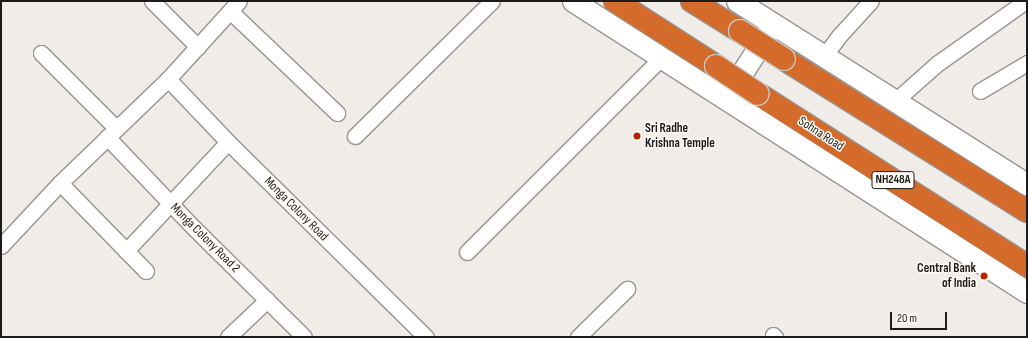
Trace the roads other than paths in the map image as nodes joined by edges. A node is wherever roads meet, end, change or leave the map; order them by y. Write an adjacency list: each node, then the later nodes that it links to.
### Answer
1 (152, 1): 11 (street)
2 (492, 1): 22 (street)
3 (573, 1): 14 (main road)
4 (615, 1): 31 (highway, Sohna Road / NH248A, bridge)
5 (692, 1): 27 (highway, bridge)
6 (737, 1): 10 (main road)
7 (871, 1): 13 (street)
8 (1026, 1): 19 (street)
9 (234, 6): 11 (street); 20 (street)
10 (773, 24): 13 (main road); 18 (main road)
11 (198, 47): 16 (street)
12 (41, 53): 21 (street, Monga Colony Road 2)
13 (824, 56): 19 (main road)
14 (661, 58): 18 (main road); 30 (street)
15 (1027, 63): 17 (street)
16 (168, 79): 21 (street); 23 (street, Monga Colony Road)
17 (980, 91)
18 (726, 99): 34 (main road)
19 (895, 101): 25 (main road)
20 (336, 113)
21 (112, 132): 24 (street); 26 (street, Monga Colony Road 2)
22 (355, 136)
23 (228, 142): 26 (street); 38 (street, Monga Colony Road)
24 (60, 184): 28 (street); 29 (street)
25 (1027, 184)
26 (170, 203): 29 (street); 35 (street, Monga Colony Road 2)
27 (1027, 211)
28 (1, 246)
29 (126, 251): 32 (street)
30 (467, 252)
31 (1027, 266)
32 (146, 271)
33 (627, 289): 39 (street)
34 (1027, 292)
35 (267, 300): 36 (street); 37 (street, Monga Colony Road 2)
36 (228, 337)
37 (304, 337)
38 (426, 337)
39 (578, 337)

